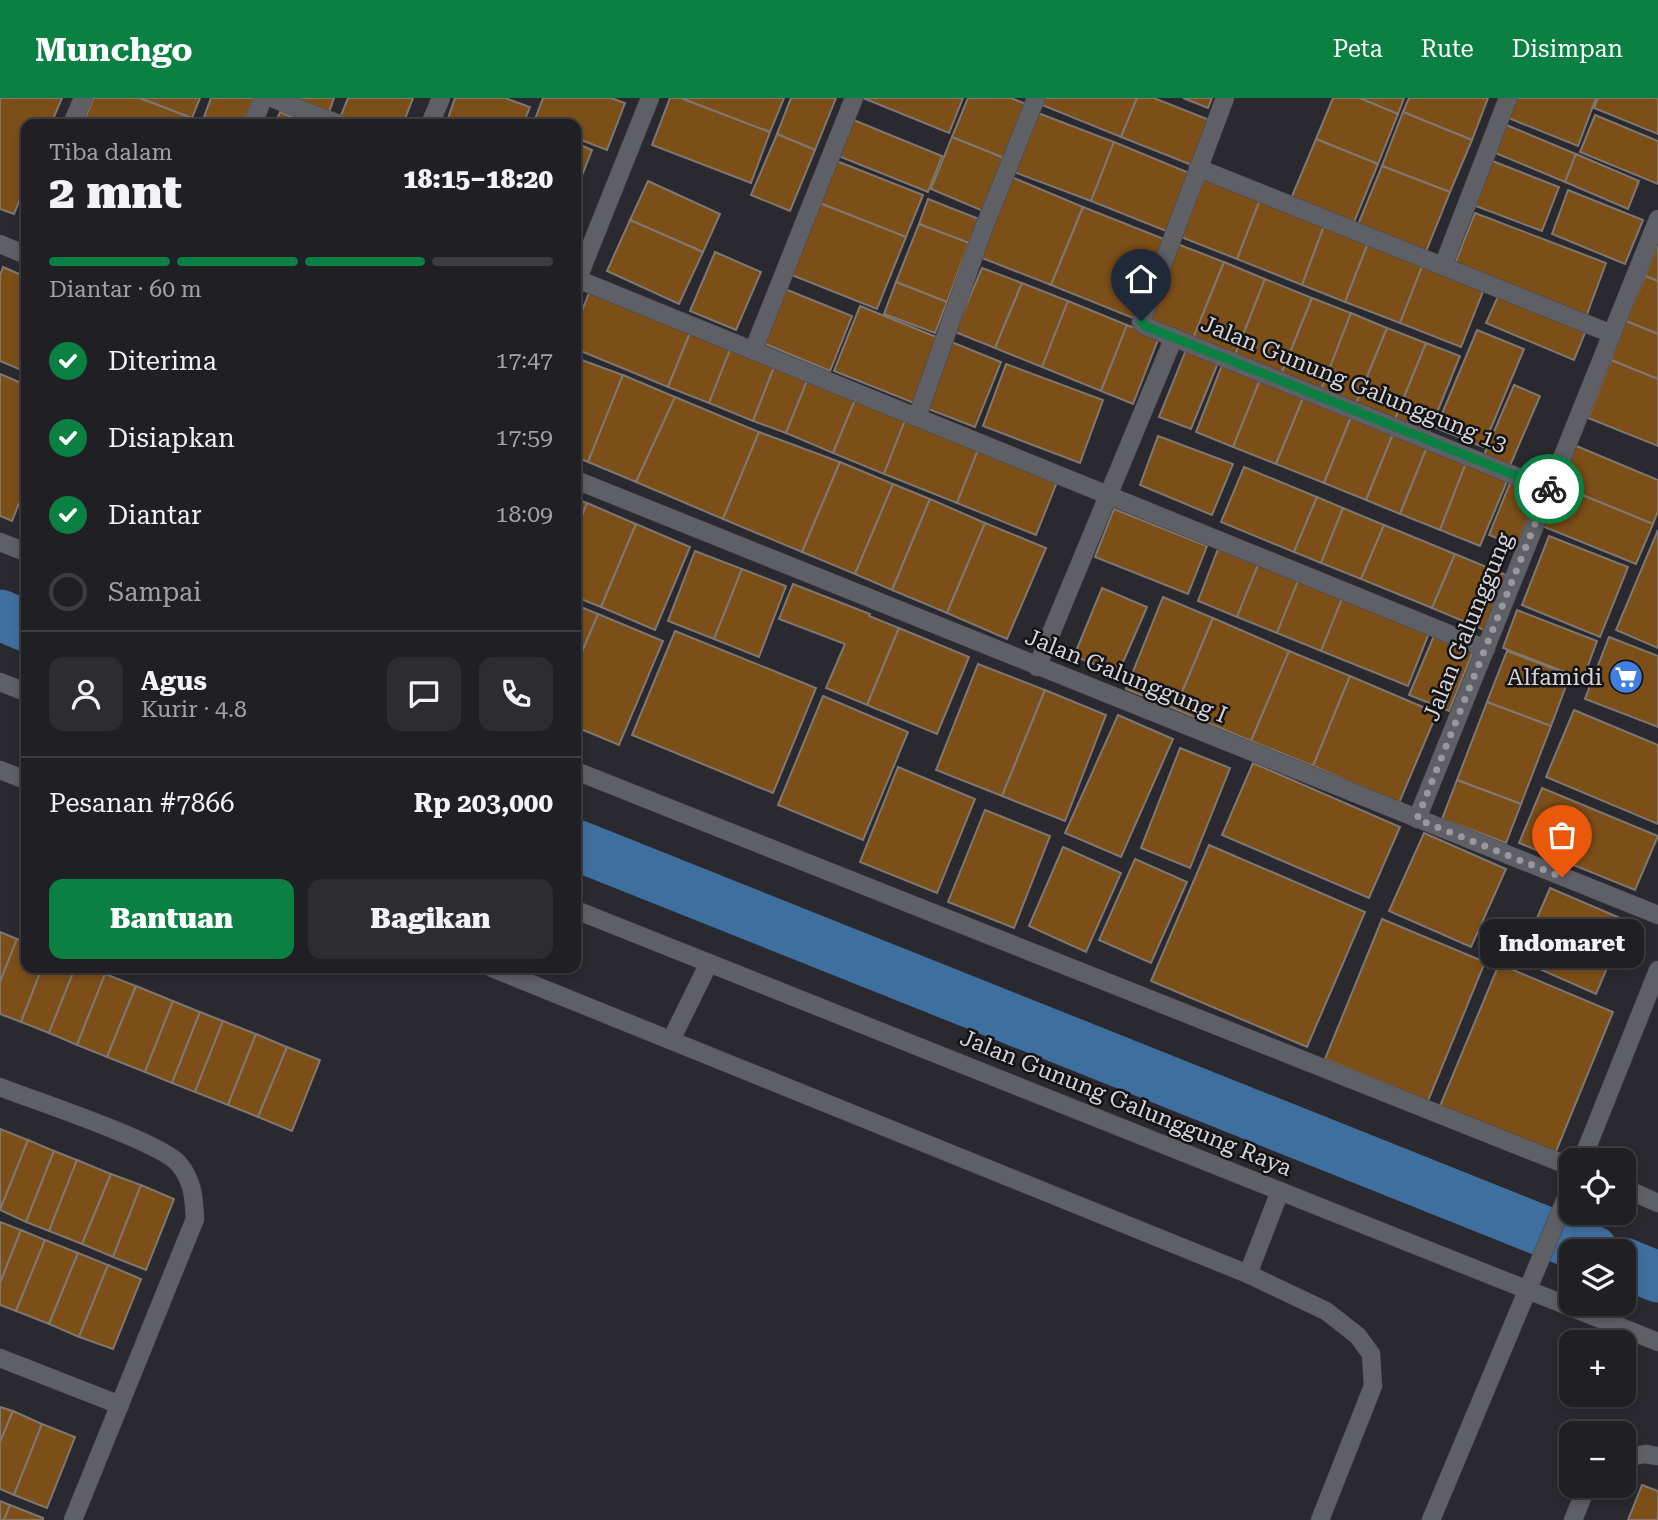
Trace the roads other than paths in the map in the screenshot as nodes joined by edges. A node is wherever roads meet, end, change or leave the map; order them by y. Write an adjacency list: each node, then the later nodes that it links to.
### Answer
1 (83, 98): 10 (street)
2 (263, 98): 11 (street)
3 (272, 98): 12 (street)
4 (441, 98): 13 (street)
5 (650, 98): 19 (street)
6 (854, 98): 23 (street)
7 (1036, 98): 24 (street)
8 (1225, 98): 14 (street)
9 (1508, 98): 18 (street)
10 (74, 119)
11 (255, 119)
12 (326, 119)
13 (432, 119)
14 (1198, 168): 18 (street); 22 (street, Jalan Gunung Galunggung 13)
15 (1658, 219): 21 (street, Jalan Galunggung)
16 (0, 244): 17 (street)
17 (21, 248)
18 (1443, 266): 21 (street)
19 (581, 269)
20 (581, 283): 23 (street)
21 (1612, 334): 26 (street, Jalan Galunggung)
22 (1174, 337): 26 (street, Jalan Gunung Galunggung 13); 27 (street)
23 (753, 351): 24 (street)
24 (917, 417): 27 (street)
25 (581, 482): 31 (street, Jalan Galunggung I)
26 (1550, 490): 30 (street, Jalan Galunggung)
27 (1108, 495): 30 (street); 31 (street)
28 (0, 542): 29 (street)
29 (21, 550)
30 (1486, 649): 37 (street, Jalan Galunggung)
31 (1037, 667): 37 (street, Jalan Galunggung I)
32 (0, 682): 33 (street)
33 (21, 690)
34 (0, 770): 36 (street)
35 (581, 773): 46 (street)
36 (21, 778)
37 (1417, 819): 39 (street, Jalan Galunggung I)
38 (581, 912): 40 (street, Jalan Gunung Galunggung Raya)
39 (1658, 915)
40 (709, 963): 43 (street); 47 (street, Jalan Gunung Galunggung Raya)
41 (1658, 970): 45 (street)
42 (504, 973): 43 (street)
43 (670, 1040): 51 (street)
44 (0, 1087): 55 (street)
45 (1587, 1148)
46 (1559, 1162)
47 (1280, 1191): 51 (street); 52 (street, Jalan Gunung Galunggung Raya)
48 (1636, 1193): 49 (street)
49 (1658, 1203)
50 (1559, 1212): 52 (street)
51 (1248, 1274): 60 (street)
52 (1527, 1288): 53 (street, Jalan Gunung Galunggung Raya); 61 (street)
53 (1658, 1342)
54 (0, 1358): 55 (street)
55 (120, 1405): 59 (street)
56 (1636, 1456): 57 (street)
57 (1658, 1456)
58 (1582, 1498): 62 (street)
59 (73, 1520)
60 (1320, 1520)
61 (1431, 1520)
62 (1573, 1520)

